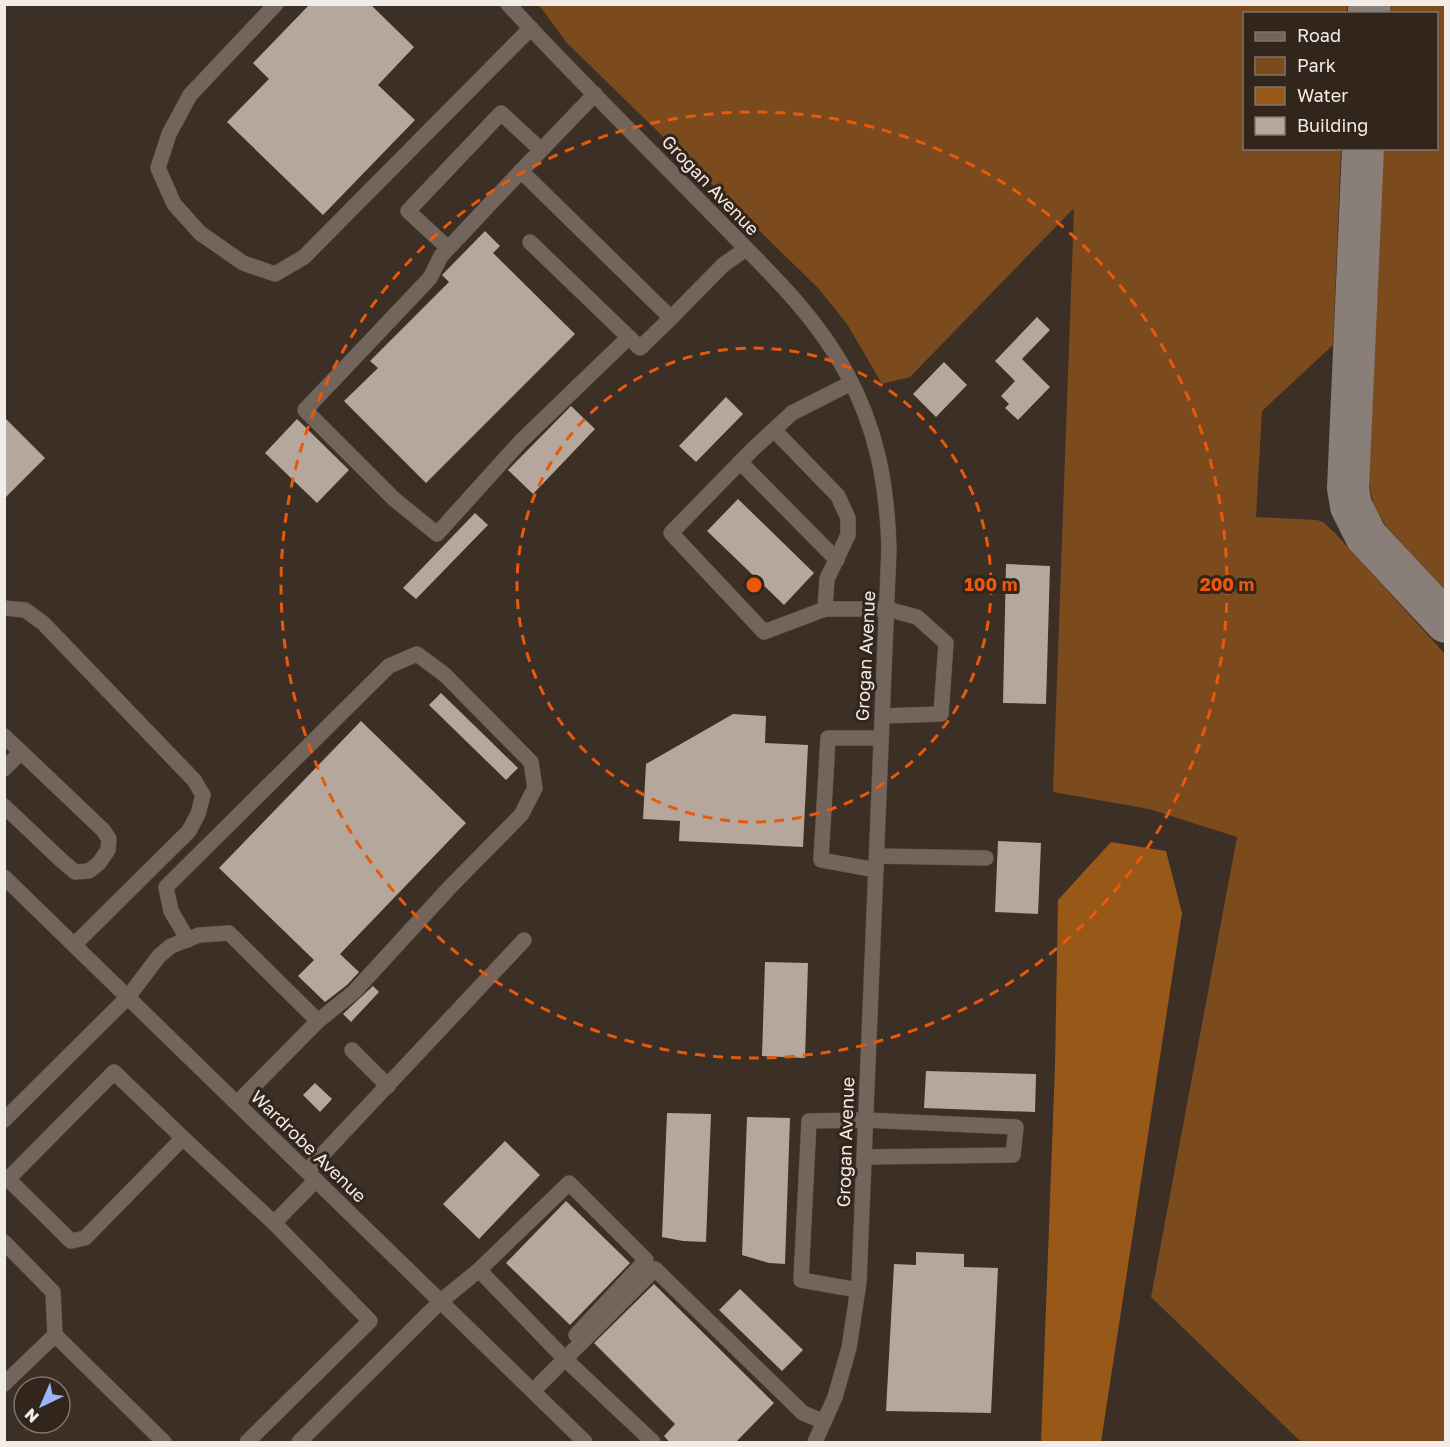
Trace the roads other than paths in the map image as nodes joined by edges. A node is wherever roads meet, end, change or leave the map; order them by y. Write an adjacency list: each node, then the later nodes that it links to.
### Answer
1 (276, 4): 3 (street)
2 (508, 4): 3 (street, Grogan Avenue)
3 (531, 28): 4 (street, Grogan Avenue)
4 (595, 94): 5 (street); 9 (street, Grogan Avenue)
5 (540, 150): 6 (street); 8 (street)
6 (521, 171): 8 (street); 10 (street)
7 (530, 242): 11 (street)
8 (448, 248): 11 (street)
9 (746, 249): 10 (street); 12 (street, Grogan Avenue)
10 (671, 318): 11 (street)
11 (629, 337)
12 (851, 383): 13 (street); 18 (street, Grogan Avenue)
13 (774, 430): 14 (street); 15 (street)
14 (740, 462): 15 (street); 17 (street)
15 (837, 560): 17 (street)
16 (4, 608): 30 (street)
17 (825, 609): 18 (street)
18 (887, 609): 19 (street, Grogan Avenue); 19 (street)
19 (882, 716): 21 (street, Grogan Avenue)
20 (4, 736): 22 (street)
21 (881, 738): 26 (street, Grogan Avenue); 26 (street)
22 (21, 752): 23 (street); 24 (street)
23 (4, 769)
24 (4, 806)
25 (986, 858): 26 (street)
26 (876, 863): 37 (street, Grogan Avenue)
27 (4, 877): 30 (street, Wardrobe Avenue)
28 (188, 940): 31 (street); 32 (street); 32 (street)
29 (524, 940): 34 (street)
30 (74, 945): 31 (street, Wardrobe Avenue)
31 (128, 998): 35 (street, Wardrobe Avenue); 36 (street)
32 (318, 1021): 35 (street)
33 (351, 1050): 34 (street)
34 (388, 1086): 40 (street)
35 (237, 1103): 40 (street, Wardrobe Avenue)
36 (4, 1120)
37 (865, 1120): 39 (street, Grogan Avenue); 39 (street); 44 (street)
38 (183, 1138): 38 (street); 41 (street)
39 (864, 1157): 44 (street, Grogan Avenue)
40 (312, 1176): 41 (street); 45 (street, Wardrobe Avenue)
41 (274, 1223): 53 (street)
42 (4, 1242): 46 (street)
43 (479, 1270): 45 (street); 47 (street); 47 (street)
44 (858, 1290): 50 (street, Grogan Avenue)
45 (441, 1301): 49 (street, Wardrobe Avenue); 54 (street)
46 (55, 1335): 48 (street); 52 (street)
47 (563, 1356): 49 (street); 50 (street); 55 (street)
48 (4, 1384)
49 (533, 1391): 51 (street, Wardrobe Avenue)
50 (824, 1422): 56 (street, Grogan Avenue)
51 (579, 1440)
52 (164, 1443)
53 (247, 1443)
54 (299, 1443)
55 (653, 1443)
56 (815, 1443)

